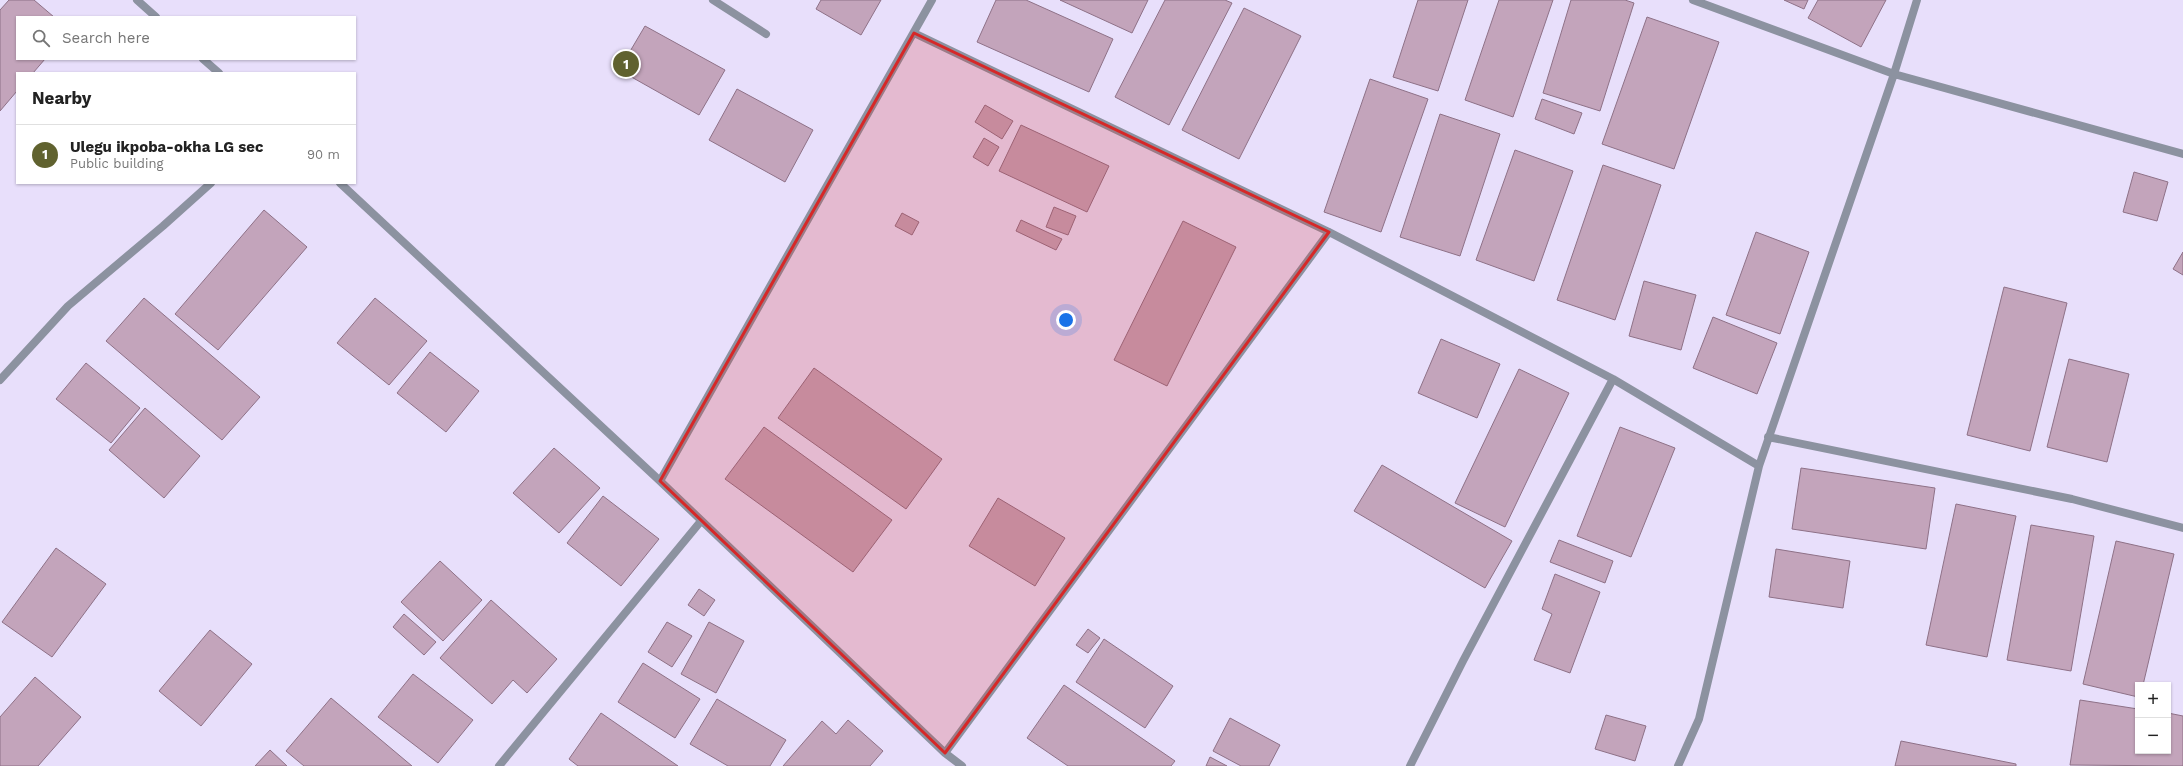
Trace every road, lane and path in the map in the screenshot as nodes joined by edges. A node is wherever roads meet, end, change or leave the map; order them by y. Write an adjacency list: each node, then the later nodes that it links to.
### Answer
1 (137, 0): 6 (street)
2 (712, 0): 8 (street)
3 (932, 0): 7 (street)
4 (1692, 0): 11 (street)
5 (1917, 0): 11 (street)
6 (155, 16)
7 (914, 32): 15 (street); 20 (street)
8 (766, 34)
9 (204, 60): 10 (street)
10 (218, 72)
11 (1894, 74): 12 (street); 18 (street)
12 (2183, 154)
13 (210, 184): 17 (street)
14 (341, 184): 20 (street)
15 (1329, 232): 16 (street); 23 (street)
16 (1613, 379): 19 (street); 26 (street)
17 (0, 380)
18 (1768, 437): 19 (street); 22 (street)
19 (1759, 466): 27 (street)
20 (660, 480): 21 (street)
21 (701, 522): 23 (street); 24 (street)
22 (2183, 528)
23 (945, 753): 25 (street)
24 (499, 766)
25 (962, 766)
26 (1410, 766)
27 (1678, 766)

